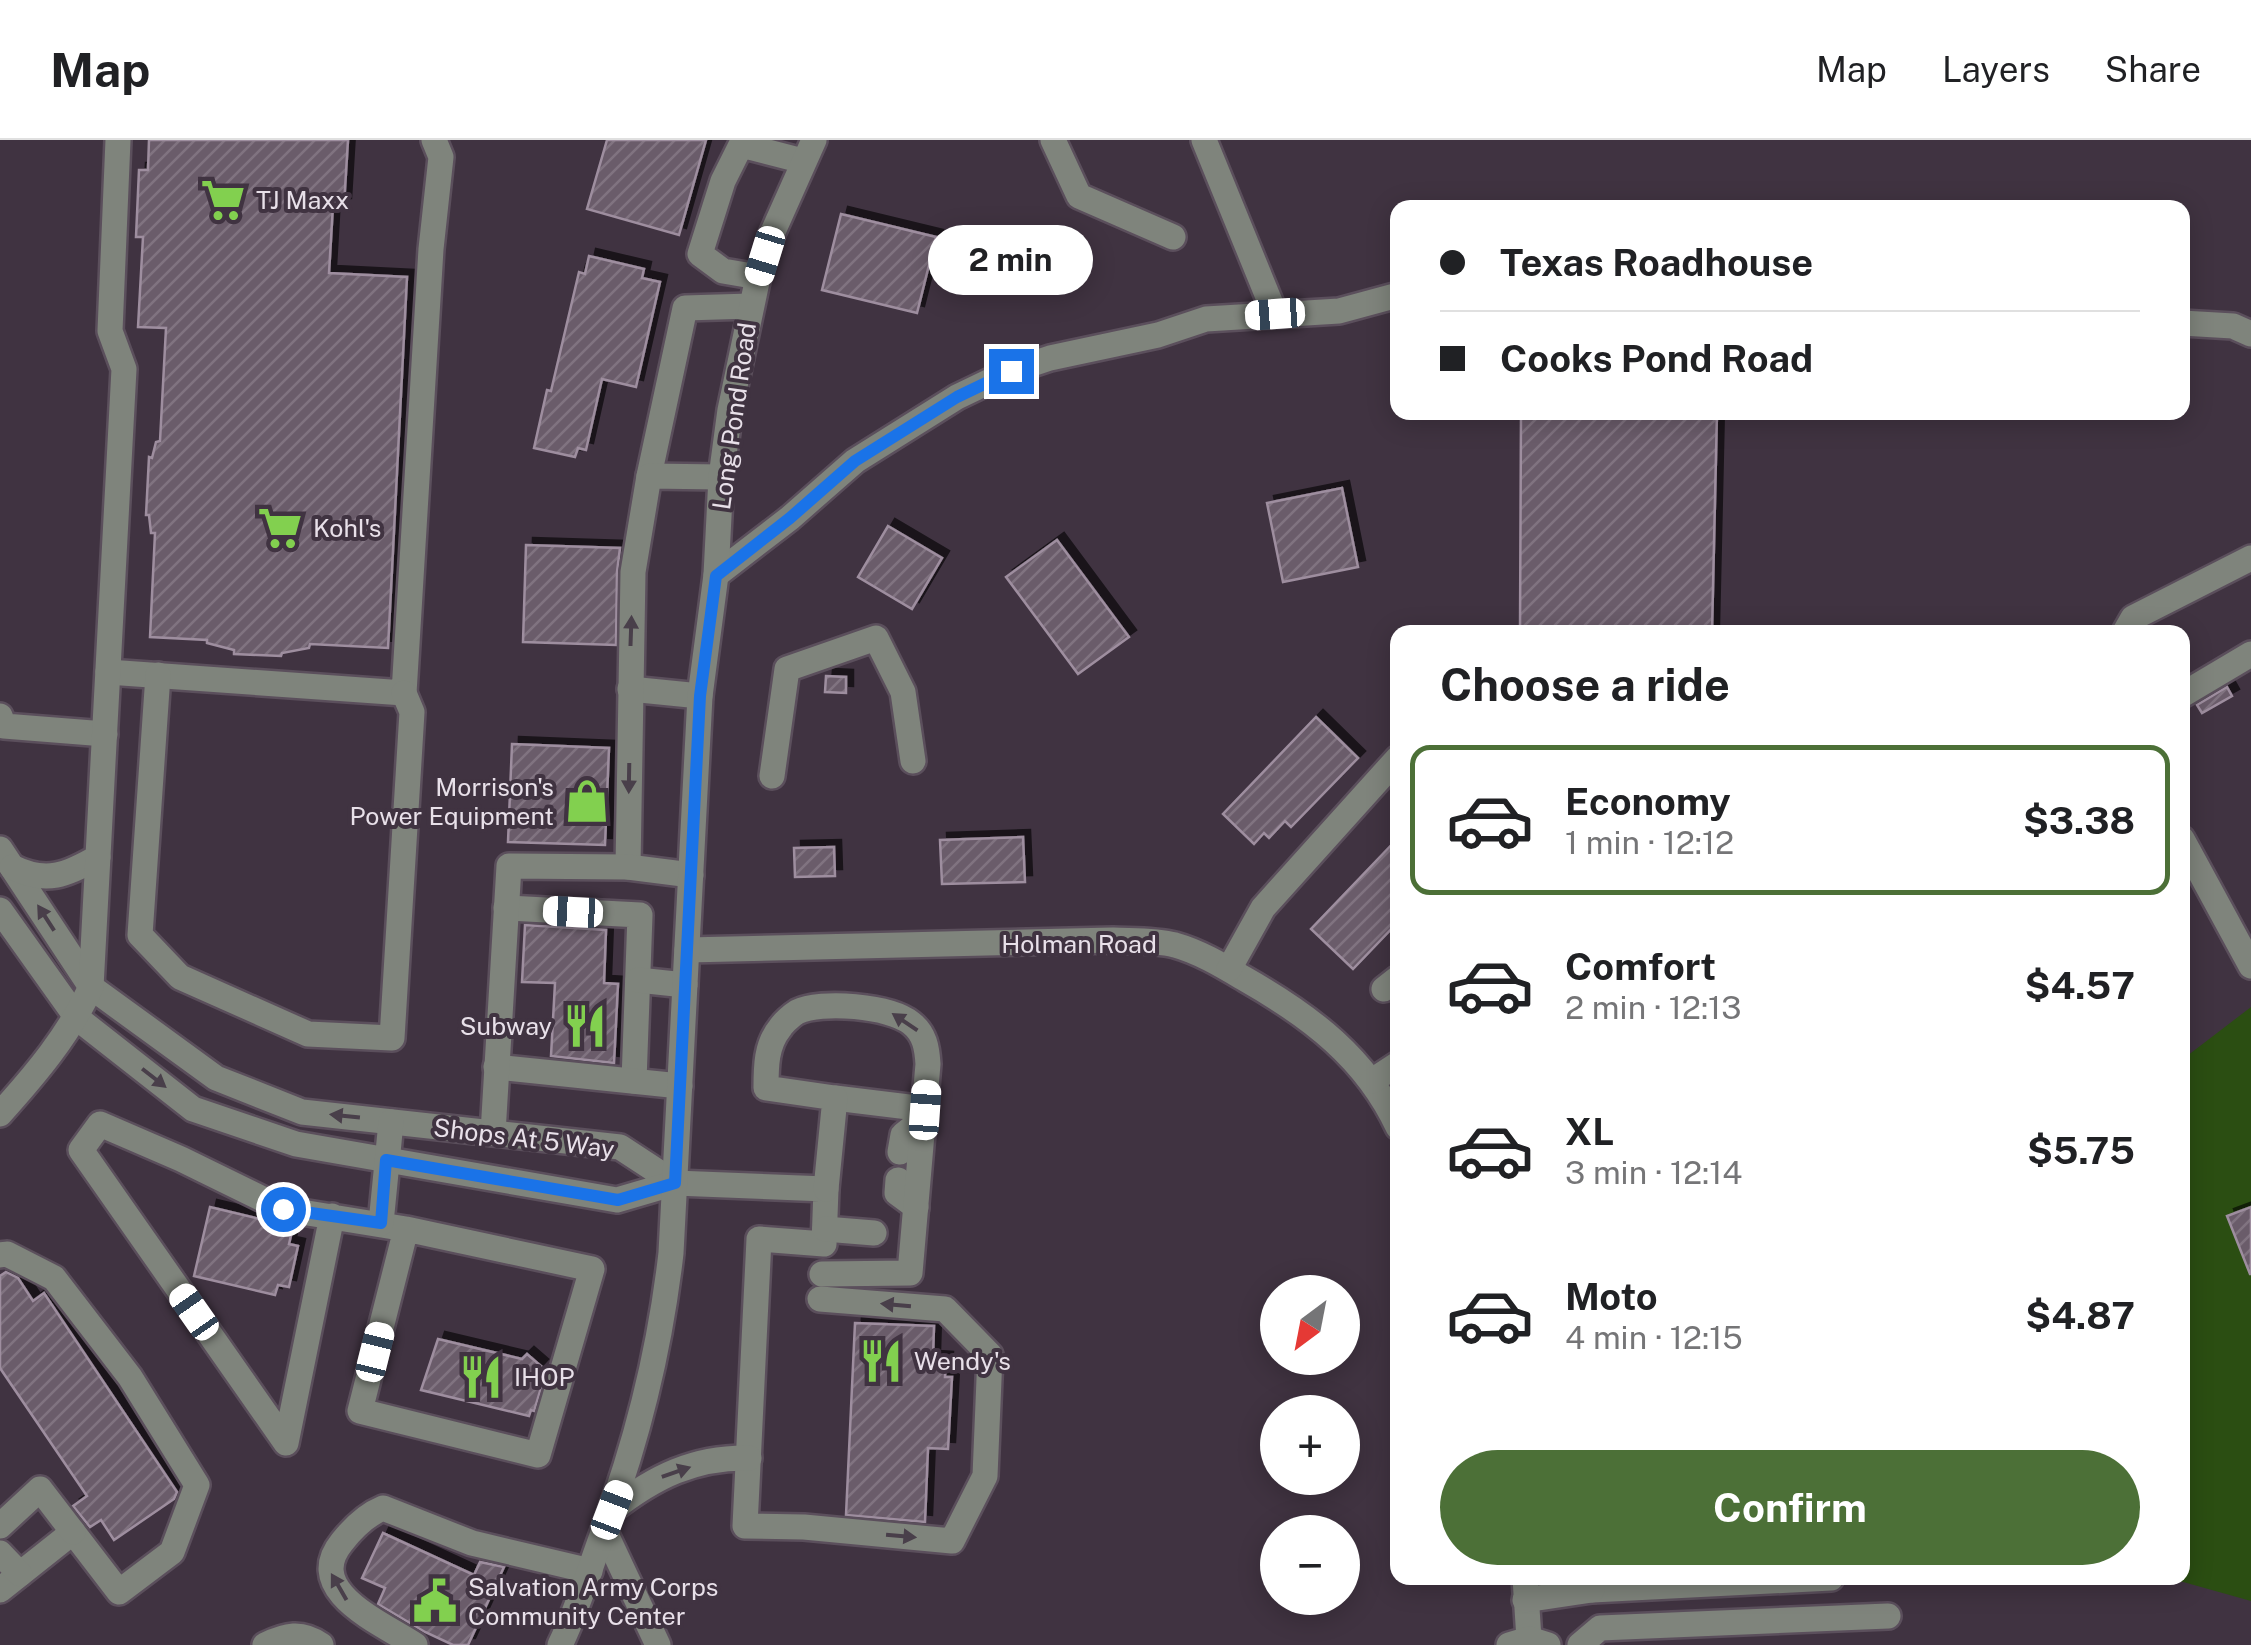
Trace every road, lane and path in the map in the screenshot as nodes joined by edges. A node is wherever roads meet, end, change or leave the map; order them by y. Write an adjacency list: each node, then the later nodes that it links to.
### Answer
1 (118, 140): 20 (street)
2 (434, 140): 24 (street)
3 (1054, 140): 7 (street)
4 (1204, 140): 11 (street)
5 (741, 143): 6 (street); 8 (street)
6 (808, 150): 8 (street, Long Pond Road)
7 (1174, 237)
8 (758, 277): 10 (street, Long Pond Road)
9 (1390, 297): 11 (street)
10 (751, 306): 14 (street); 15 (street, Long Pond Road)
11 (1275, 314): 17 (street)
12 (2190, 324): 13 (street)
13 (2245, 328)
14 (649, 476): 15 (street); 22 (street, one-way to 14)
15 (721, 477): 17 (street, Long Pond Road)
16 (2251, 558): 18 (street)
17 (716, 576): 25 (street, Long Pond Road)
18 (2130, 625)
19 (2251, 654): 23 (street)
20 (108, 672): 21 (street); 27 (street)
21 (158, 676): 24 (street); 24 (street)
22 (630, 689): 25 (street); 34 (street, one-way to 34)
23 (2190, 690)
24 (404, 694)
25 (700, 696): 35 (street, Long Pond Road)
26 (0, 716): 27 (street)
27 (105, 734): 32 (street)
28 (913, 761): 30 (street)
29 (1390, 767): 40 (street)
30 (772, 776)
31 (2190, 854): 39 (street)
32 (98, 856): 33 (street); 43 (street)
33 (6, 858): 43 (street, Shops At 5 Way, one-way to 33)
34 (628, 868): 35 (street); 36 (street)
35 (691, 875): 38 (street, Long Pond Road)
36 (506, 908): 41 (street); 45 (street)
37 (0, 910): 44 (street, Shops At 5 Way)
38 (687, 950): 40 (street, Holman Road); 42 (street, Long Pond Road)
39 (2251, 966)
40 (1228, 969): 48 (street, Holman Road)
41 (638, 980): 42 (street); 47 (street)
42 (686, 985): 49 (street, Long Pond Road)
43 (91, 988): 44 (street); 54 (street, Shops At 5 Way, one-way to 43)
44 (77, 1018): 52 (street); 57 (street, Shops At 5 Way, one-way to 57)
45 (496, 1067): 47 (street); 55 (street)
46 (1390, 1069): 48 (street)
47 (634, 1081): 49 (street)
48 (1372, 1081): 51 (street, Holman Road)
49 (680, 1086): 59 (street, Long Pond Road)
50 (836, 1098): 53 (street); 53 (street, one-way to 50); 60 (street)
51 (1390, 1113)
52 (0, 1114)
53 (924, 1114): 56 (street); 61 (street)
54 (392, 1122): 55 (street, Shops At 5 Way); 57 (street)
55 (492, 1133): 59 (street, Shops At 5 Way)
56 (900, 1152)
57 (386, 1160): 59 (street, Shops At 5 Way); 63 (street)
58 (898, 1180): 61 (street)
59 (675, 1183): 60 (street); 70 (street, Long Pond Road)
60 (826, 1189): 64 (street)
61 (916, 1208): 67 (street)
62 (332, 1216): 62 (street); 63 (street)
63 (394, 1226): 63 (street)
64 (825, 1229): 65 (street); 69 (street)
65 (874, 1233)
66 (0, 1256): 72 (street)
67 (910, 1274): 68 (street); 68 (street, one-way to 67)
68 (945, 1309): 69 (street, one-way to 68)
69 (749, 1458): 70 (street, one-way to 69)
70 (608, 1520): 74 (street, Long Pond Road); 84 (street)
71 (0, 1526): 72 (street)
72 (73, 1532): 75 (street)
73 (0, 1552): 75 (street)
74 (590, 1571): 82 (street, one-way to 74); 83 (street, Long Pond Road)
75 (10, 1582)
76 (1578, 1585): 77 (street)
77 (1525, 1589): 79 (street)
78 (1888, 1616): 85 (street)
79 (1528, 1643)
80 (265, 1645): 81 (street)
81 (322, 1645)
82 (415, 1645)
83 (560, 1645)
84 (658, 1645)
85 (1580, 1645)

